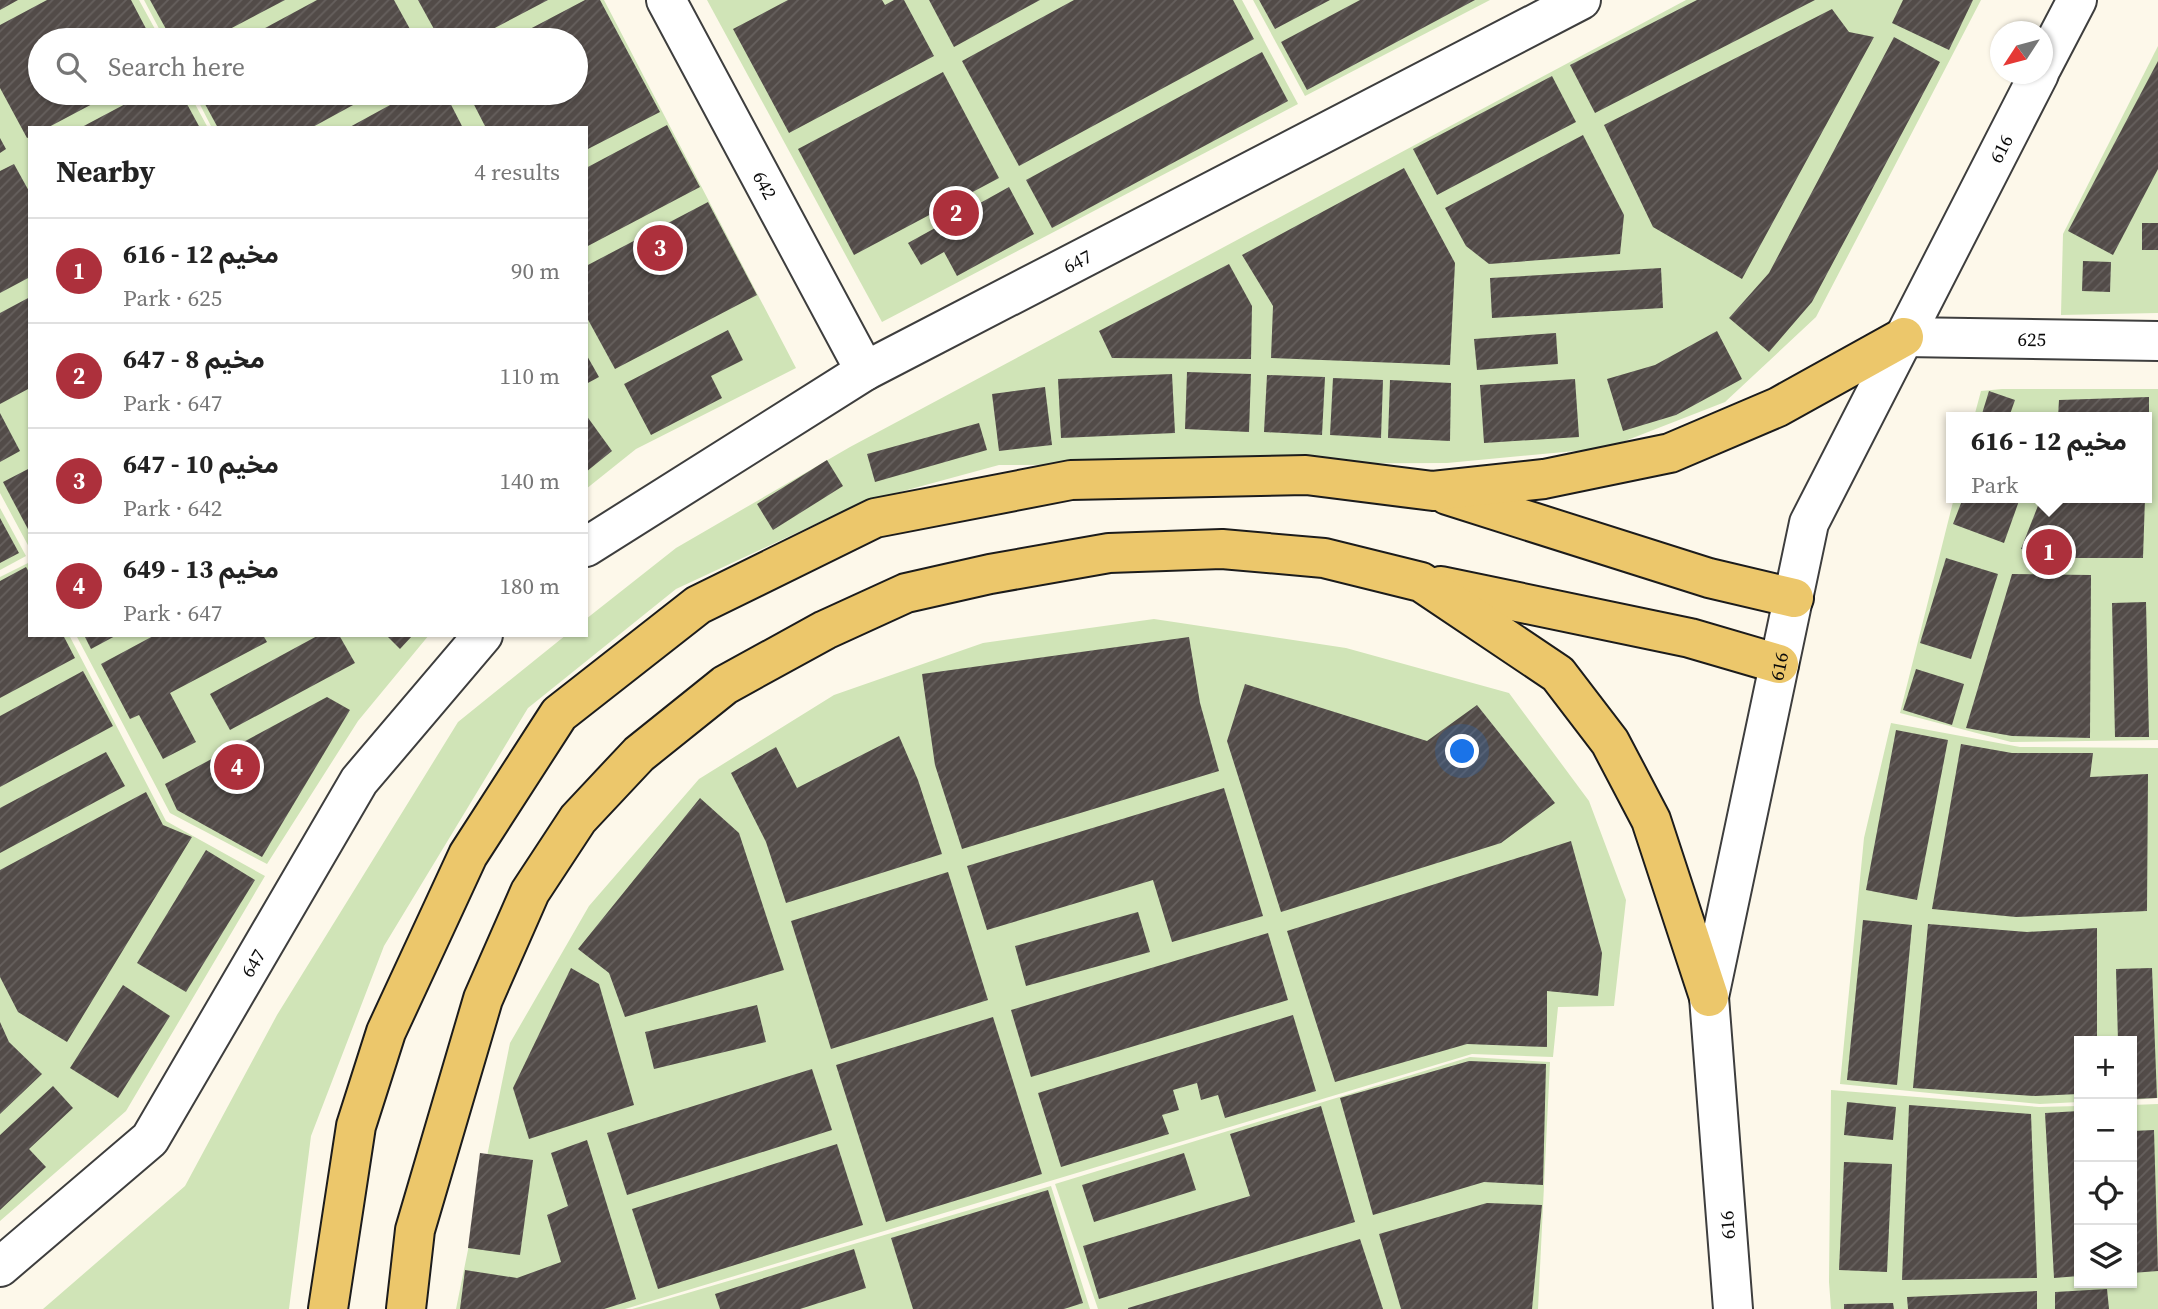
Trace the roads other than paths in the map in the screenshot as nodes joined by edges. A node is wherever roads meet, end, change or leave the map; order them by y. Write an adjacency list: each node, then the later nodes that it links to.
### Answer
1 (666, 0): 8 (street, 642)
2 (1581, 0): 8 (street, 647)
3 (2077, 0): 4 (street)
4 (2053, 46)
5 (2034, 84): 6 (street, 616)
6 (1904, 337): 7 (street, 625); 9 (main road); 12 (street, 616)
7 (2158, 341)
8 (865, 371): 10 (street, 647)
9 (1433, 491): 12 (main road); 17 (main road)
10 (588, 546)
11 (1421, 582): 14 (main road); 15 (main road); 18 (main road)
12 (1794, 598): 14 (street, 616)
13 (481, 637): 16 (street, 647)
14 (1779, 663): 15 (street, 616)
15 (1709, 997): 19 (street, 616)
16 (0, 1267)
17 (328, 1309)
18 (406, 1309)
19 (1733, 1309)

